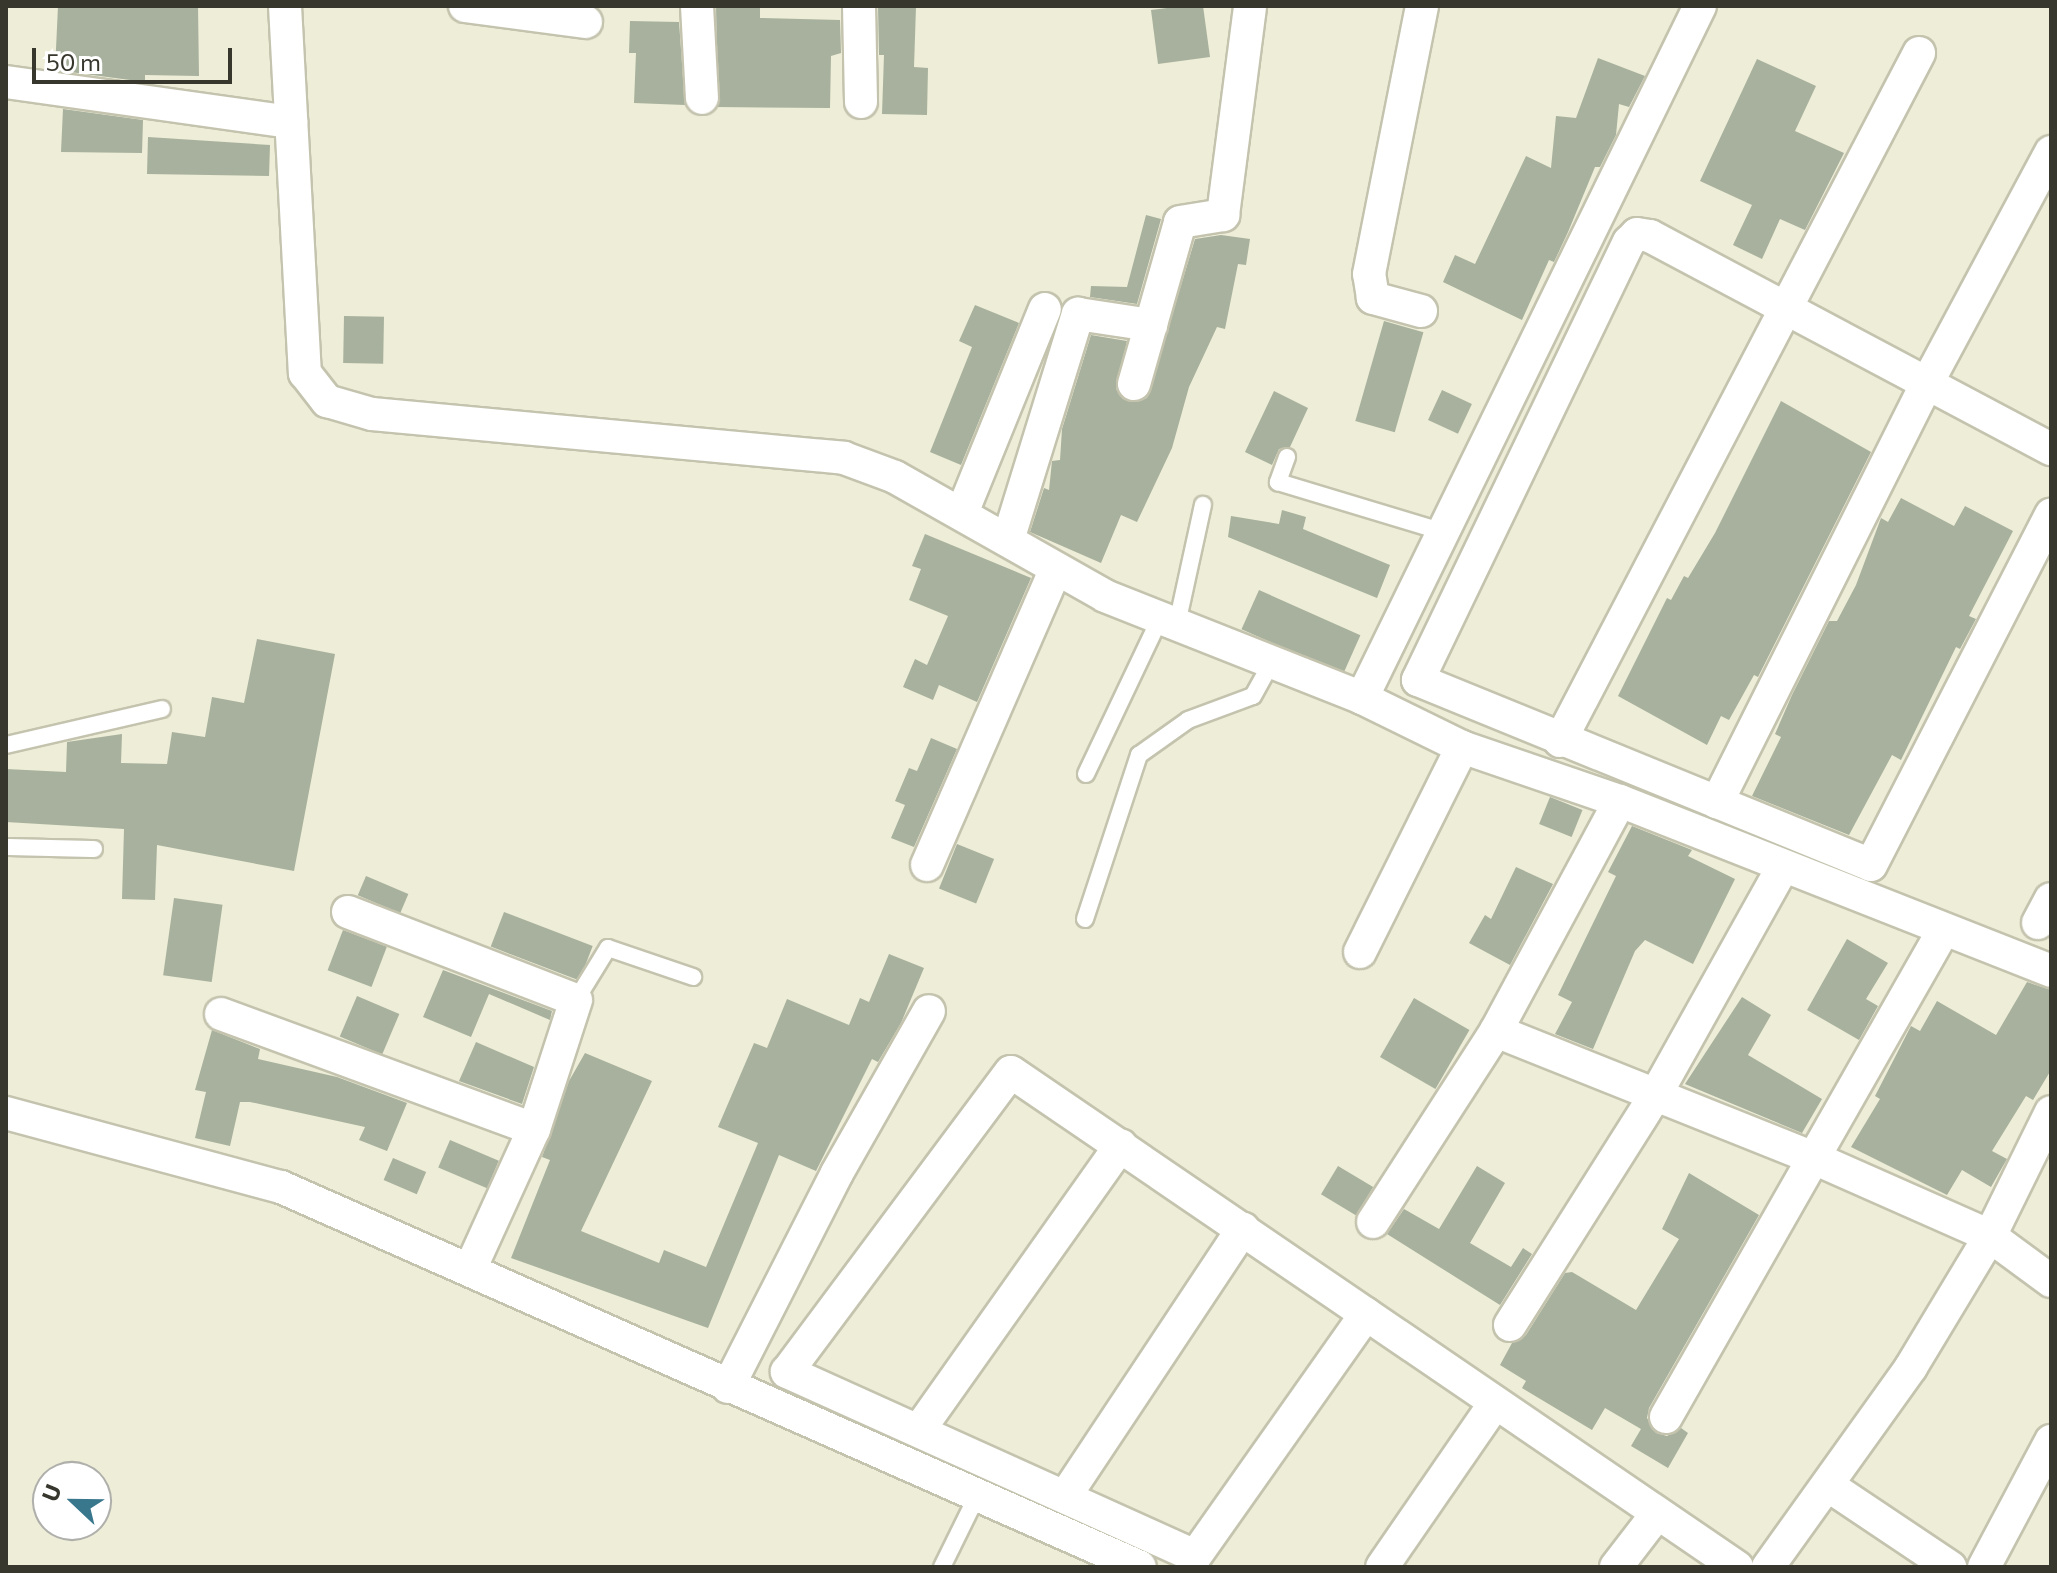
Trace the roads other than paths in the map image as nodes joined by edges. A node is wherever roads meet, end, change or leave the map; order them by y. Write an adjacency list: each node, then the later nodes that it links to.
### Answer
1 (285, 6): 13 (street)
2 (465, 6): 8 (street)
3 (697, 6): 11 (street)
4 (859, 6): 12 (street)
5 (1250, 6): 18 (street)
6 (1422, 6): 17 (street)
7 (1700, 6): 26 (street)
8 (586, 22)
9 (1919, 53): 15 (street)
10 (6, 82): 13 (street)
11 (702, 98)
12 (861, 102)
13 (291, 122): 24 (street)
14 (2051, 152): 19 (street)
15 (1783, 307): 19 (street); 33 (street); 33 (street)
16 (1045, 309): 24 (street)
17 (1421, 311)
18 (1151, 325): 20 (street); 27 (street)
19 (1927, 383): 21 (street); 38 (street)
20 (1134, 384)
21 (2051, 449)
22 (1287, 457): 26 (lane)
23 (1203, 505): 29 (lane)
24 (962, 513): 27 (street)
25 (2051, 515): 38 (street)
26 (1444, 532): 31 (street)
27 (1008, 540): 28 (street)
28 (1056, 569): 29 (street); 41 (street)
29 (1168, 621): 30 (street); 36 (lane)
30 (1272, 662): 31 (street); 44 (lane)
31 (1362, 698): 35 (street)
32 (162, 709): 34 (lane)
33 (1560, 741): 38 (street)
34 (6, 745)
35 (1462, 747): 37 (street); 46 (street)
36 (1086, 774)
37 (1620, 801): 42 (street); 52 (street)
38 (1717, 802)
39 (6, 847): 40 (lane)
40 (94, 849)
41 (927, 865)
42 (1783, 867): 45 (street); 53 (street)
43 (348, 912): 49 (street)
44 (1085, 919)
45 (1943, 931): 47 (street); 58 (street)
46 (1360, 952)
47 (2051, 971)
48 (693, 977): 49 (lane)
49 (576, 1000): 56 (street)
50 (929, 1011): 66 (street)
51 (221, 1014): 56 (street)
52 (1496, 1031): 53 (street); 59 (street)
53 (1656, 1094): 58 (street); 65 (street)
54 (2051, 1112): 61 (street)
55 (6, 1113): 62 (street)
56 (534, 1129): 62 (street)
57 (1121, 1145): 60 (street); 69 (street); 69 (street)
58 (1814, 1158): 61 (street); 68 (street)
59 (1373, 1222)
60 (1243, 1229): 64 (street); 72 (street)
61 (1990, 1236): 63 (street); 71 (street)
62 (471, 1267): 66 (street)
63 (2051, 1281)
64 (1366, 1314): 67 (street); 72 (street)
65 (1510, 1325)
66 (728, 1387): 73 (street)
67 (1495, 1403): 74 (street); 77 (street)
68 (1666, 1417)
69 (919, 1430): 72 (street)
70 (2051, 1441): 82 (street)
71 (1829, 1486): 80 (street); 81 (street)
72 (1066, 1495)
73 (977, 1496): 75 (street); 76 (lane)
74 (1656, 1515): 78 (street); 79 (street)
75 (1120, 1562)
76 (942, 1567)
77 (1382, 1567)
78 (1616, 1567)
79 (1737, 1567)
80 (1768, 1567)
81 (1950, 1567)
82 (1984, 1567)

